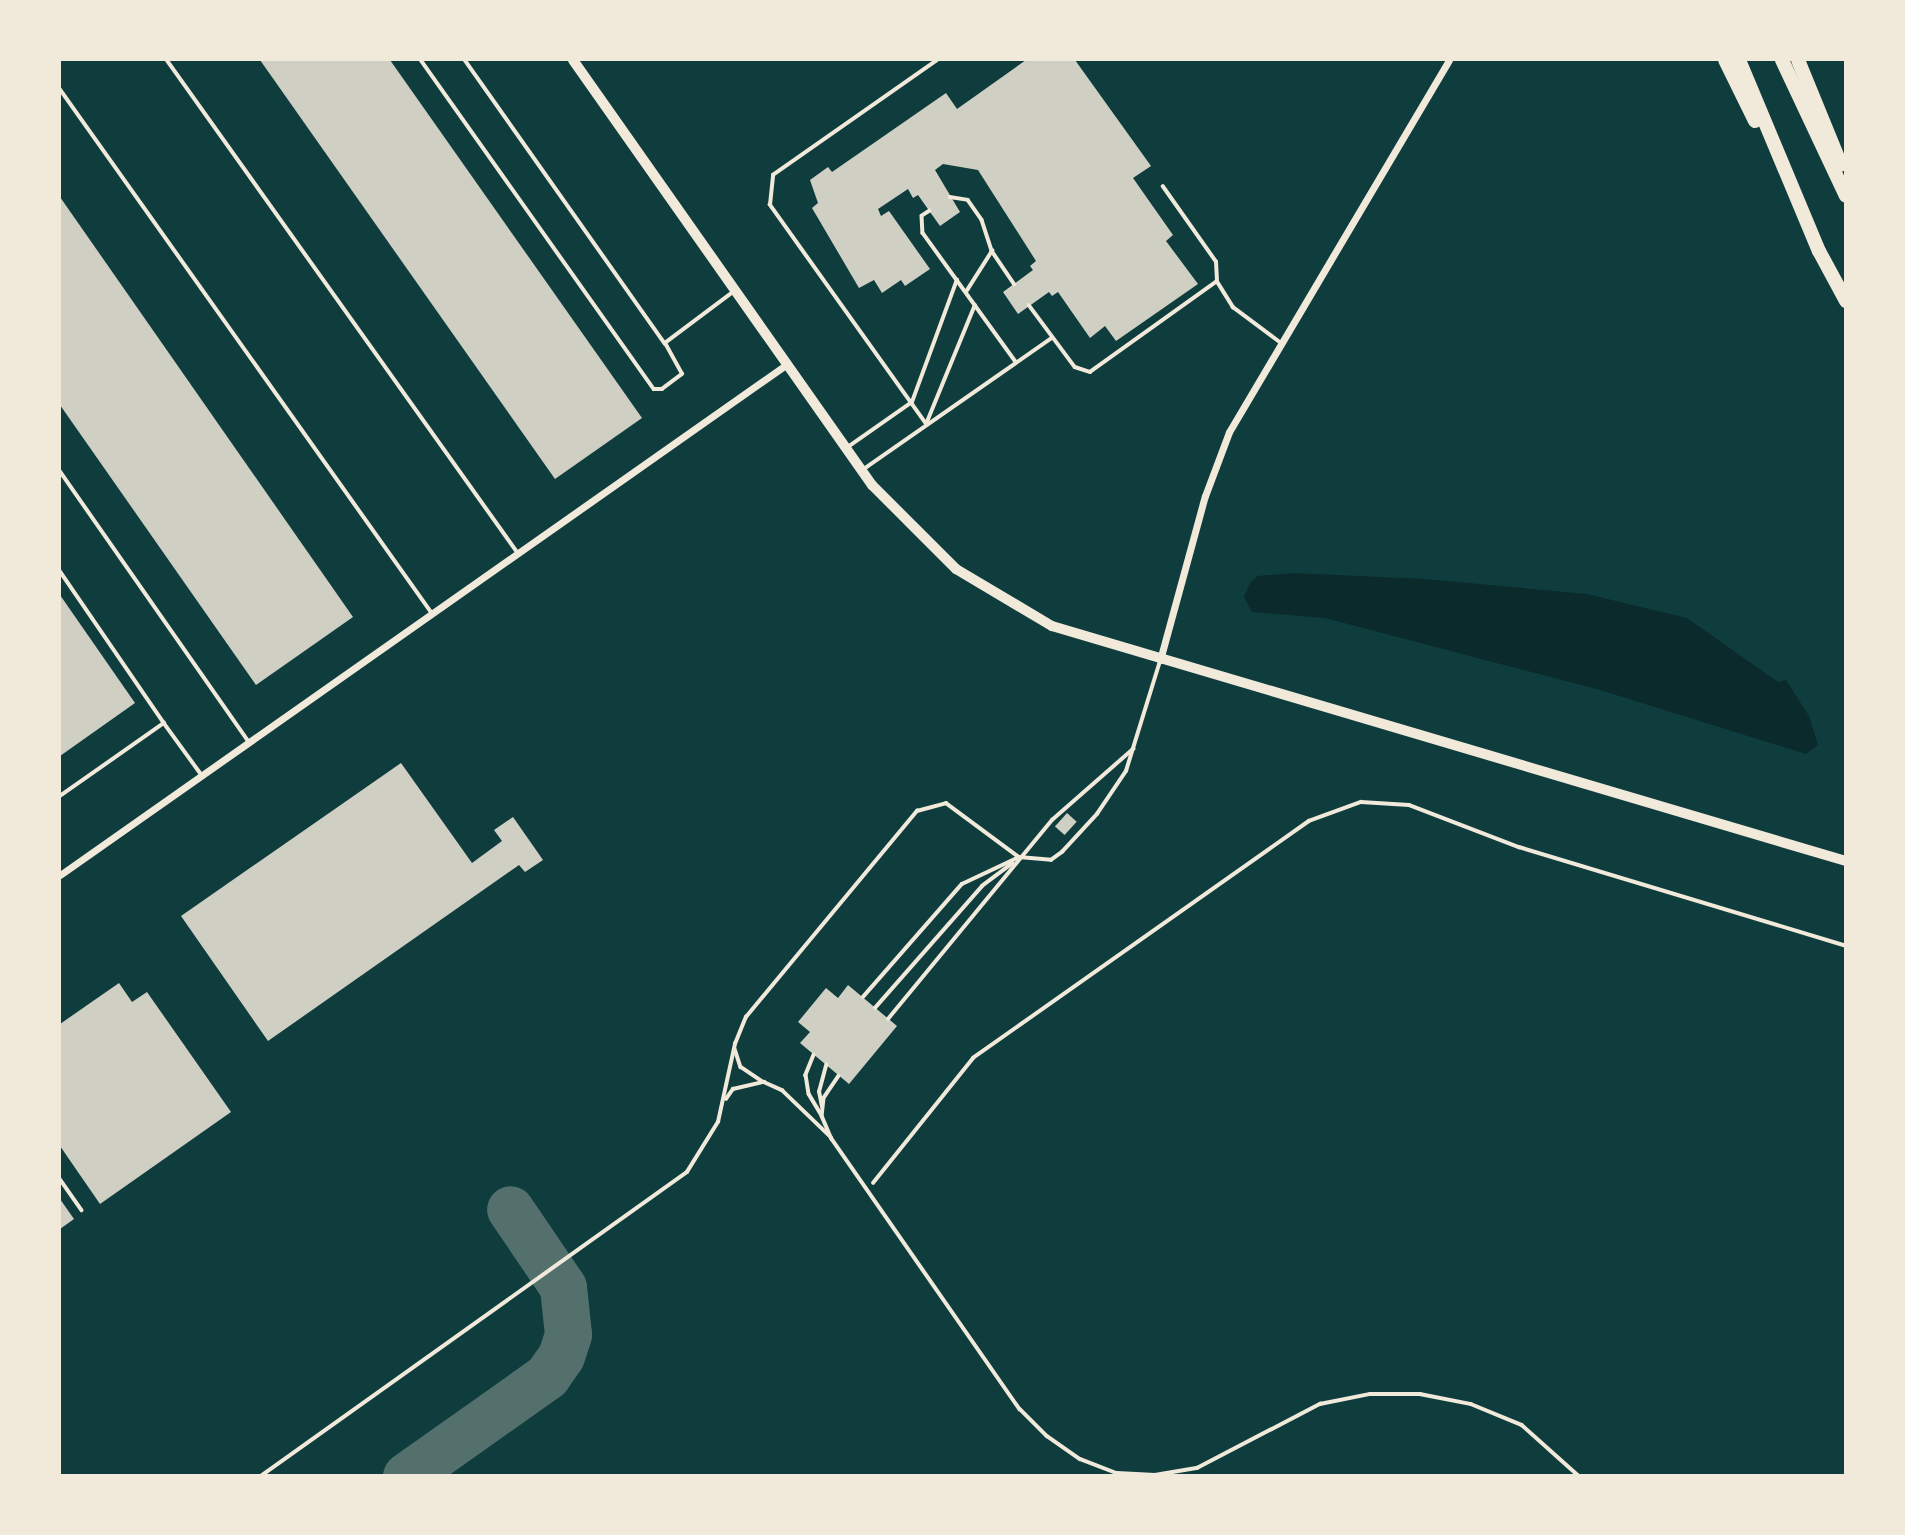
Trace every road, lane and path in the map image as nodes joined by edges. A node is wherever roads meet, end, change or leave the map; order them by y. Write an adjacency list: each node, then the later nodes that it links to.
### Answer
1 (167, 60): 37 (lane)
2 (421, 60): 28 (lane)
3 (465, 60): 28 (lane)
4 (573, 60): 22 (street)
5 (937, 60): 32 (lane)
6 (1449, 60): 29 (street)
7 (1725, 60): 18 (highway)
8 (1739, 60): 18 (highway)
9 (1782, 60): 14 (highway)
10 (1798, 60): 12 (highway)
11 (60, 89): 39 (lane)
12 (1846, 176)
13 (1163, 187): 20 (lane)
14 (1846, 196)
15 (950, 197): 17 (lane)
16 (930, 211): 19 (lane)
17 (992, 251): 21 (lane); 23 (lane)
18 (1819, 251): 24 (highway)
19 (957, 280): 23 (lane); 32 (lane)
20 (1217, 281): 27 (lane); 29 (lane)
21 (1014, 284)
22 (735, 290): 28 (lane); 31 (street)
23 (966, 292): 25 (lane)
24 (1846, 301)
25 (975, 305): 30 (lane); 33 (lane)
26 (1029, 305): 27 (lane)
27 (1052, 338): 30 (lane)
28 (665, 342)
29 (1280, 342): 40 (street)
30 (1016, 362): 33 (lane)
31 (787, 364): 34 (street); 37 (street)
32 (912, 402): 33 (lane); 34 (lane)
33 (926, 424): 35 (lane)
34 (846, 448): 35 (street)
35 (861, 470): 40 (street)
36 (60, 471): 42 (lane)
37 (518, 553): 39 (street)
38 (60, 571): 41 (lane)
39 (432, 613): 42 (street)
40 (1160, 661): 43 (lane); 47 (street)
41 (164, 723): 44 (lane); 45 (lane)
42 (249, 742): 44 (street)
43 (1136, 745): 46 (lane); 46 (lane)
44 (201, 775): 48 (street)
45 (60, 796)
46 (1019, 857): 50 (lane); 51 (lane); 52 (lane); 53 (lane)
47 (1846, 861)
48 (60, 874)
49 (1846, 946): 62 (path)
50 (863, 997)
51 (875, 1008)
52 (888, 1018)
53 (735, 1044): 57 (lane); 58 (lane)
54 (814, 1055): 59 (lane)
55 (826, 1065): 59 (lane)
56 (839, 1076): 59 (lane)
57 (764, 1082): 58 (lane); 60 (lane)
58 (725, 1101): 64 (lane)
59 (822, 1113): 60 (lane)
60 (832, 1139): 62 (lane)
61 (60, 1179): 63 (lane)
62 (868, 1190): 65 (lane)
63 (82, 1210)
64 (261, 1475)
65 (1579, 1475)

